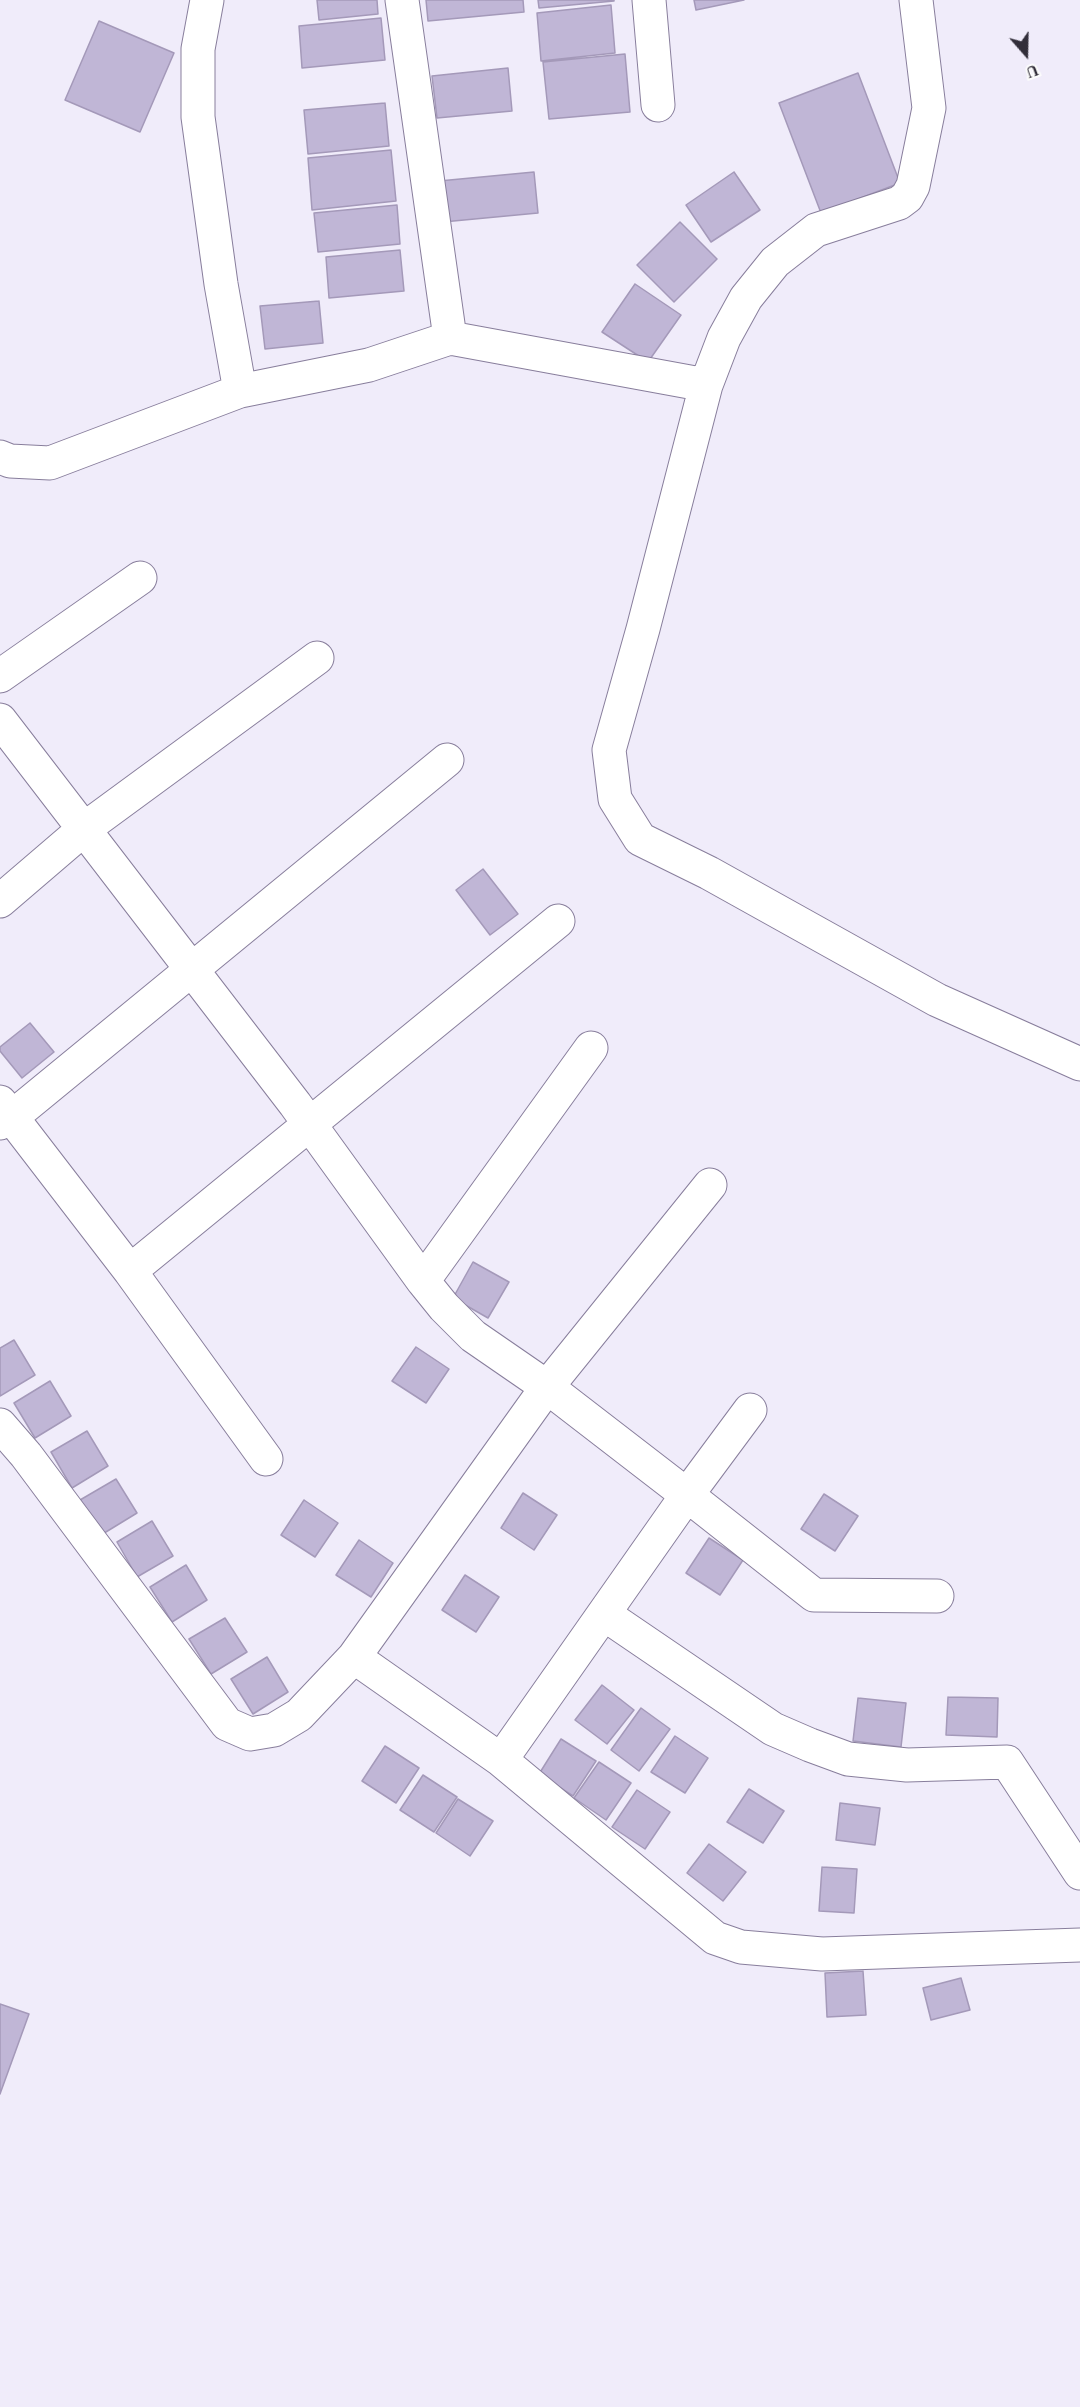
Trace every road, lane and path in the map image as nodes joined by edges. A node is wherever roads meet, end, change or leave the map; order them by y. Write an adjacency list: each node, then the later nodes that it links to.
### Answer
1 (207, 0): 8 (street)
2 (402, 0): 6 (street)
3 (649, 0): 5 (street)
4 (916, 0): 7 (street)
5 (658, 105)
6 (450, 338): 7 (street); 8 (street)
7 (706, 385): 20 (street)
8 (240, 391): 9 (street)
9 (0, 457)
10 (140, 578): 12 (street)
11 (317, 658): 15 (street)
12 (0, 676)
13 (0, 720): 15 (street)
14 (447, 760): 18 (street)
15 (84, 829): 16 (street); 18 (street)
16 (0, 901)
17 (558, 921): 22 (street)
18 (192, 970): 21 (street); 22 (street)
19 (591, 1048): 25 (street)
20 (1080, 1064)
21 (4, 1114): 24 (street)
22 (309, 1123): 24 (street); 25 (street)
23 (710, 1185): 26 (street)
24 (130, 1271): 29 (street)
25 (423, 1281): 26 (street)
26 (547, 1387): 30 (street); 33 (street)
27 (750, 1410): 30 (street)
28 (0, 1425): 33 (street)
29 (266, 1460)
30 (687, 1495): 31 (street); 32 (street)
31 (937, 1596)
32 (604, 1614): 34 (street); 35 (street)
33 (354, 1657): 34 (street)
34 (501, 1760): 36 (street)
35 (1080, 1873)
36 (1080, 1945)

